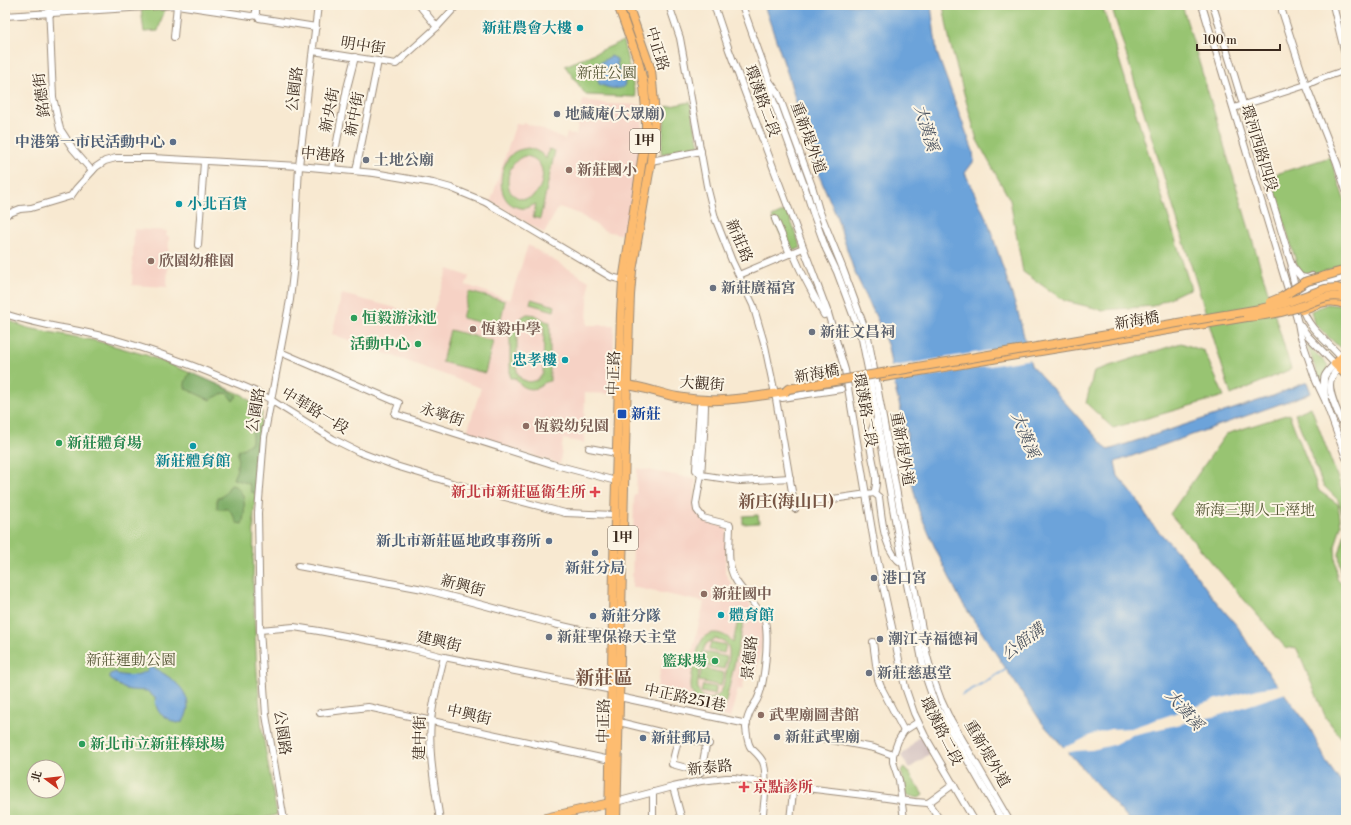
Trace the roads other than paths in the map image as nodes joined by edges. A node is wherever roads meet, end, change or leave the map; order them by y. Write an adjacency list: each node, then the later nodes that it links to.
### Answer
1 (49, 5): 16 (street, 銘德街)
2 (177, 5): 16 (street); 17 (street); 21 (street)
3 (256, 5): 17 (street)
4 (318, 5): 19 (street, 公園路)
5 (419, 5): 20 (street)
6 (457, 5): 20 (street, 明中街)
7 (618, 5): 49 (main road, 中正路 / 1甲)
8 (628, 5): 32 (main road, 中正路 / 1甲)
9 (669, 5): 31 (street, 新莊路)
10 (714, 5): 42 (street, 環漢路二段)
11 (742, 5): 27 (street, 重新堤外道)
12 (1202, 5): 30 (street, 環河西路四段)
13 (1213, 5): 29 (street, 環河西路四段)
14 (1282, 5): 28 (street)
15 (1333, 5): 24 (street)
16 (49, 13): 18 (street); 36 (street, 銘德街)
17 (256, 15): 19 (street)
18 (5, 16)
19 (316, 27): 22 (street, 公園路)
20 (437, 27): 25 (street, 明中街)
21 (174, 37)
22 (313, 51): 23 (street, 明中街); 34 (street, 公園路)
23 (355, 58): 25 (street, 明中街); 35 (street, 新央街)
24 (1346, 58)
25 (378, 61): 37 (street, 新中街)
26 (1346, 70): 28 (street)
27 (769, 80): 73 (street, 重新堤外道); 123 (street, 重新堤外道)
28 (1306, 85): 29 (street); 38 (street)
29 (1244, 105): 30 (street); 44 (street, 環河西路四段)
30 (1234, 108): 52 (street, 環河西路四段)
31 (701, 151): 32 (street); 47 (street, 新莊路)
32 (651, 161): 49 (main road, 中正路 / 1甲)
33 (204, 162): 34 (street, 中港路); 36 (street, 中港路); 41 (street)
34 (299, 166): 35 (street, 中港路); 60 (street, 公園路)
35 (332, 168): 37 (street, 中港路)
36 (92, 171): 39 (street, 中港路)
37 (356, 171): 49 (street, 中港路)
38 (1346, 191)
39 (5, 215)
40 (775, 219): 43 (street)
41 (198, 245)
42 (803, 248): 43 (street); 57 (street, 環漢路二段)
43 (792, 254): 47 (street); 57 (street)
44 (1292, 266): 45 (street); 51 (street, 環河西路四段)
45 (1346, 266)
46 (1346, 270): 56 (main road, bridge)
47 (739, 275): 69 (street, 新莊路)
48 (1346, 277): 51 (street)
49 (627, 281): 65 (main road, 中正路 / 1甲); 66 (main road, 中正路 / 1甲)
50 (1346, 291): 56 (main road, 新海橋, bridge)
51 (1297, 295): 52 (street); 55 (street)
52 (1290, 298): 59 (street, 環河西路四段)
53 (1346, 298): 68 (main road, 新海橋, bridge)
54 (1346, 305): 55 (main road)
55 (1302, 310): 61 (street)
56 (1245, 311): 68 (main road, 新海橋, bridge)
57 (828, 313): 82 (street, 環漢路二段)
58 (5, 314): 70 (street, 中華路一段)
59 (1298, 323): 62 (street); 71 (street, 環河西路四段)
60 (280, 352): 70 (street, 公園路); 80 (street, 永寧街)
61 (1345, 359): 62 (main road)
62 (1337, 366): 63 (main road); 71 (street); 74 (street)
63 (1346, 375)
64 (839, 377): 69 (street, 大觀街)
65 (618, 385): 66 (main road, 大觀街); 76 (main road, 中正路 / 1甲)
66 (627, 385): 72 (main road, 大觀街); 87 (main road, 中正路 / 1甲)
67 (841, 389): 69 (street, 大觀街)
68 (785, 392): 69 (main road, 大觀街)
69 (775, 394): 72 (main road, 大觀街); 79 (street, 新莊路)
70 (271, 399): 83 (street, 中華路一段); 86 (street, 公園路)
71 (1325, 400): 77 (street)
72 (704, 401): 78 (street, 景德路)
73 (877, 419): 81 (street); 84 (street, 重新堤外道)
74 (1346, 431)
75 (589, 448): 76 (street)
76 (616, 453): 80 (main road, 中正路 / 1甲)
77 (1346, 458)
78 (701, 475): 79 (street); 96 (street, 景德路)
79 (790, 478): 82 (street, 新莊路)
80 (616, 481): 83 (main road, 中正路 / 1甲)
81 (874, 493): 82 (street); 84 (street)
82 (867, 494): 95 (street, 環漢路二段)
83 (614, 516): 87 (main road, 中正路 / 1甲)
84 (903, 564): 122 (street, 重新堤外道)
85 (298, 566): 87 (street, 新興街)
86 (260, 630): 89 (street, 建興街); 110 (street, 公園路)
87 (616, 636): 90 (main road, 中正路 / 1甲); 91 (main road, 中正路 / 1甲)
88 (873, 642): 97 (street)
89 (444, 657): 90 (street, 建興街); 93 (street, 建中街)
90 (612, 690): 101 (main road, 中正路 / 1甲)
91 (619, 697): 94 (main road, 中正路 / 1甲); 96 (street, 中正路251巷)
92 (320, 713): 93 (street, 中興街)
93 (431, 720): 101 (street, 中興街); 111 (street, 建中街)
94 (619, 722): 99 (street); 108 (main road, 中正路 / 1甲)
95 (918, 722): 97 (street); 103 (street, 環漢路二段)
96 (747, 724): 102 (street, 景德路)
97 (904, 731): 100 (street)
98 (800, 734): 100 (street)
99 (679, 736): 99 (street)
100 (894, 755): 107 (street)
101 (610, 760): 108 (main road, 中正路 / 1甲)
102 (765, 783): 104 (street, 新泰路); 105 (street, 新泰路); 117 (street, 景德路)
103 (954, 784): 109 (street); 121 (street, 環漢路二段)
104 (794, 785): 107 (street, 新泰路); 118 (street)
105 (673, 787): 106 (street, 新泰路); 116 (street)
106 (654, 792): 108 (street, 新泰路); 115 (street)
107 (902, 800): 109 (street, 新泰路); 119 (street)
108 (613, 802): 112 (main road, 新泰路); 113 (main road, 中正路 / 1甲); 114 (main road, 中正路 / 1甲)
109 (928, 803): 120 (street)
110 (283, 820)
111 (440, 820)
112 (537, 820)
113 (609, 820)
114 (616, 820)
115 (656, 820)
116 (682, 820)
117 (762, 820)
118 (790, 820)
119 (904, 820)
120 (940, 820)
121 (974, 820)
122 (1002, 820)
123 (1009, 820)

